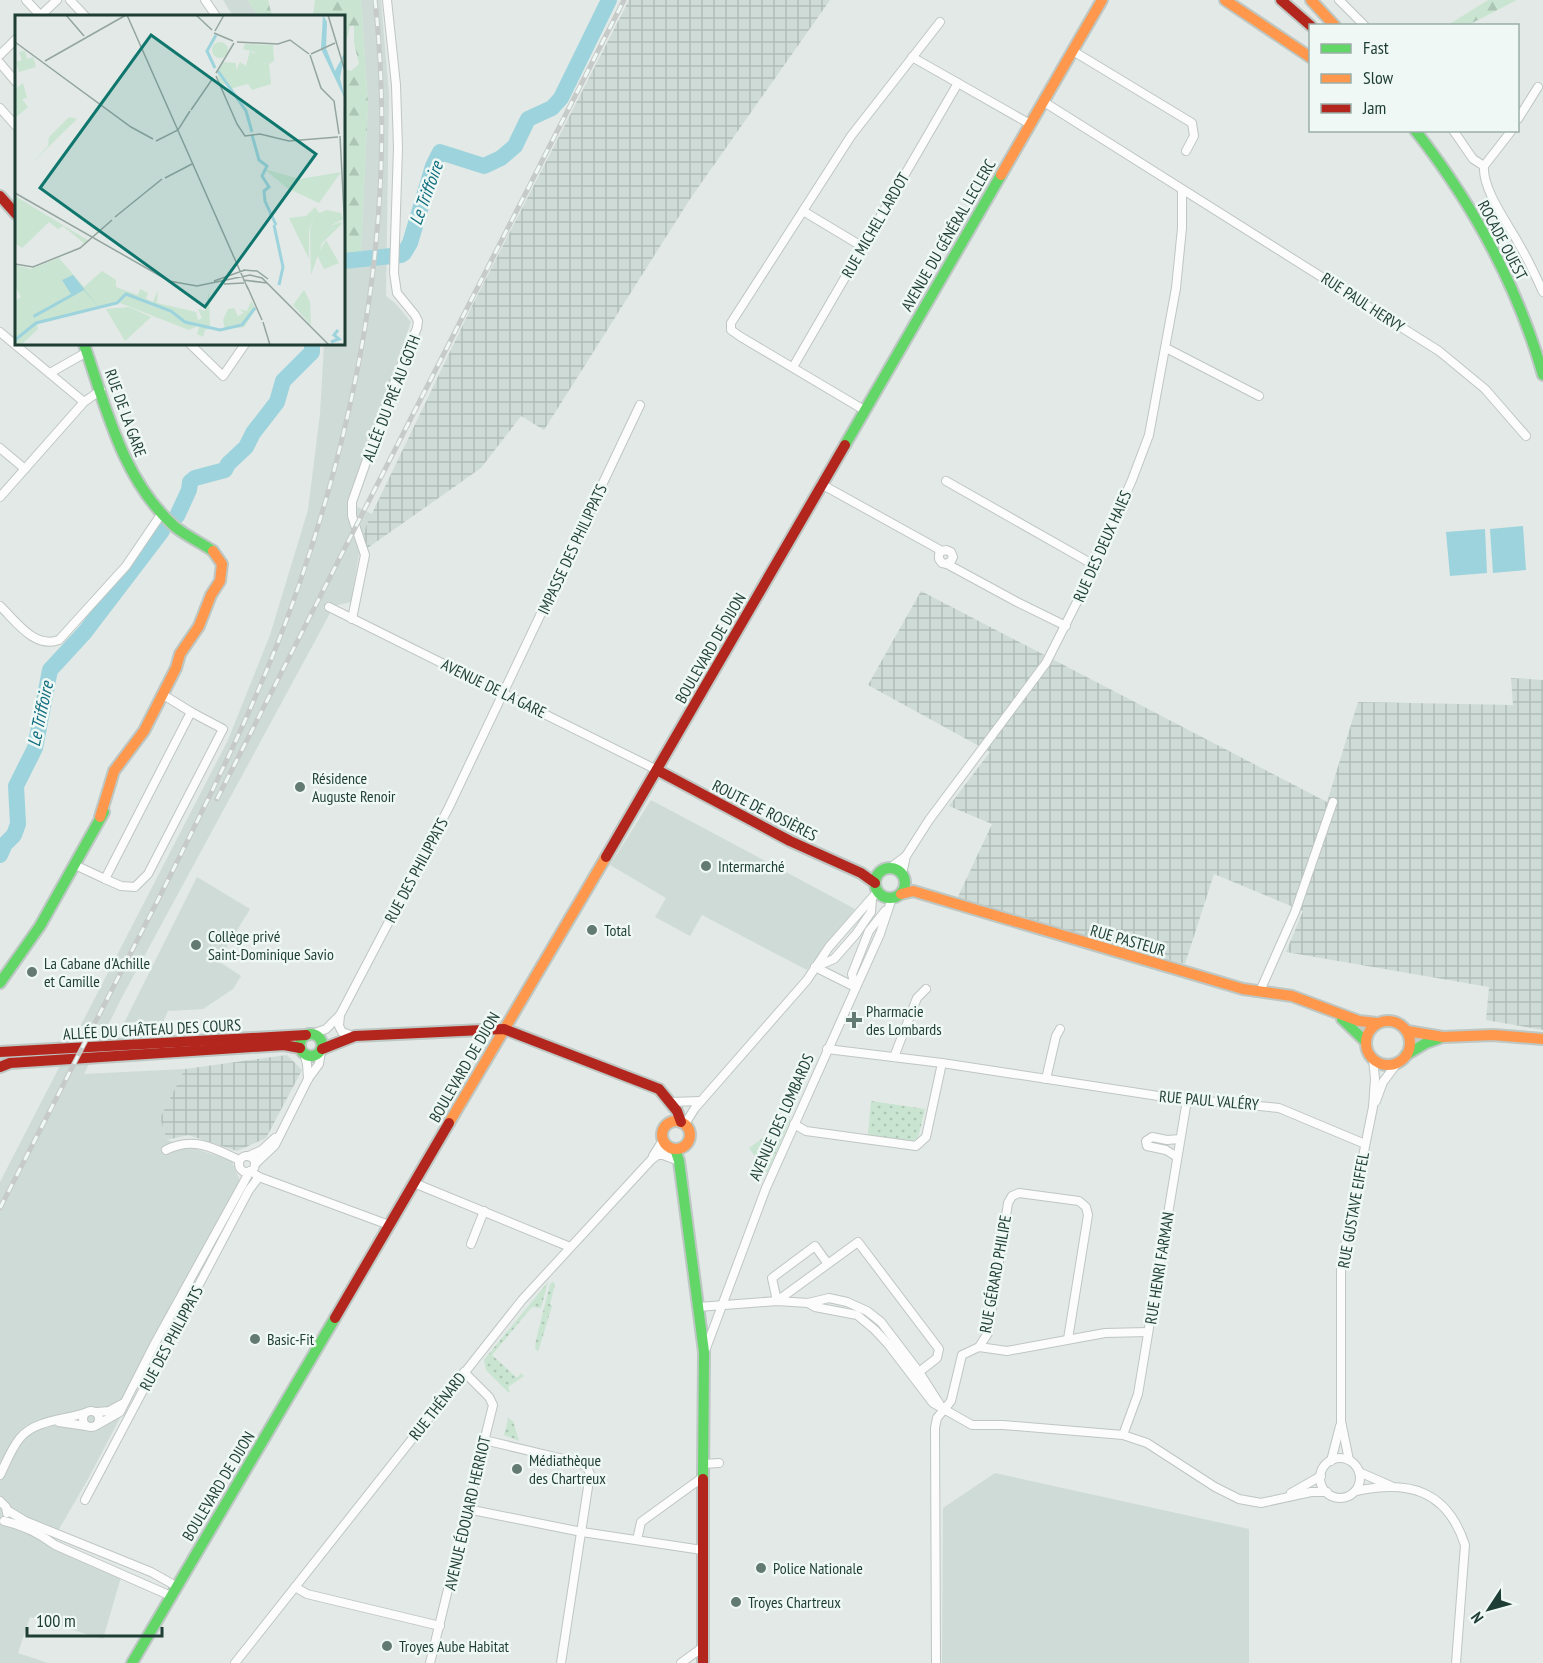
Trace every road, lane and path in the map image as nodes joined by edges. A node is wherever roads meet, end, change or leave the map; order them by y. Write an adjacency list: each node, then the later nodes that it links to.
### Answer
1 (26, 0): 11 (street)
2 (57, 0): 12 (street)
3 (70, 0): 13 (street)
4 (205, 0): 14 (street)
5 (387, 0): 73 (street, ALLÉE DU PRÉ AU GOTH)
6 (1102, 0): 20 (street, AVENUE DU GÉNÉRAL LECLERC)
7 (1225, 0): 22 (street)
8 (1281, 0): 16 (street)
9 (1311, 0): 17 (street)
10 (1339, 0): 18 (street)
11 (39, 15)
12 (41, 15)
13 (84, 15)
14 (215, 15)
15 (940, 22): 23 (street)
16 (1309, 24)
17 (1333, 24)
18 (1363, 24)
19 (15, 40): 21 (street)
20 (1073, 51): 28 (street, AVENUE DU GÉNÉRAL LECLERC); 38 (street)
21 (0, 55)
22 (1309, 56)
23 (912, 57): 26 (street); 44 (street)
24 (0, 63): 25 (street)
25 (15, 80)
26 (958, 83): 31 (street); 46 (street, RUE MICHEL LARDOT)
27 (1538, 87): 30 (street)
28 (1044, 102): 31 (street, AVENUE DU GÉNÉRAL LECLERC); 41 (street, RUE PAUL HERVY)
29 (0, 108): 32 (street)
30 (1519, 117)
31 (1030, 124): 62 (street, AVENUE DU GÉNÉRAL LECLERC)
32 (15, 125)
33 (1408, 132): 43 (street)
34 (1417, 132): 39 (street, ROCADE OUEST)
35 (1427, 132): 39 (street)
36 (1454, 132): 40 (street)
37 (1511, 132): 40 (street)
38 (1186, 151)
39 (1436, 155): 43 (street, ROCADE OUEST)
40 (1484, 166): 47 (street)
41 (1182, 190): 54 (street, RUE DES DEUX HAIES); 63 (street, RUE PAUL HERVY)
42 (0, 196): 45 (street)
43 (1463, 197): 57 (street, ROCADE OUEST)
44 (803, 212): 46 (street); 55 (street)
45 (15, 213)
46 (863, 247): 55 (street, RUE MICHEL LARDOT)
47 (1543, 292)
48 (0, 332): 49 (street)
49 (15, 344)
50 (16, 345): 56 (street)
51 (191, 345): 52 (street)
52 (244, 345)
53 (86, 348): 56 (street); 58 (street, RUE DE LA GARE)
54 (1166, 348): 59 (street); 70 (street, RUE DES DEUX HAIES)
55 (793, 367): 62 (street)
56 (50, 373): 60 (street)
57 (1543, 375)
58 (101, 390): 60 (street); 69 (street, RUE DE LA GARE)
59 (1260, 396)
60 (84, 402): 65 (street)
61 (640, 405): 75 (street, IMPASSE DES PHILIPPATS)
62 (864, 410): 67 (street, AVENUE DU GÉNÉRAL LECLERC)
63 (1526, 436)
64 (0, 448): 65 (street)
65 (25, 469): 68 (street)
66 (946, 481): 70 (street)
67 (821, 484): 74 (street); 78 (street, BOULEVARD DE DIJON)
68 (0, 497)
69 (162, 513): 71 (street); 76 (street, RUE DE LA GARE)
70 (1095, 565): 74 (street, RUE DES DEUX HAIES)
71 (0, 606)
72 (329, 608): 73 (street, AVENUE DE LA GARE)
73 (352, 619): 75 (street, AVENUE DE LA GARE)
74 (1066, 626): 80 (street, RUE DES DEUX HAIES)
75 (504, 693): 78 (street, AVENUE DE LA GARE); 95 (street, RUE DES PHILIPPATS)
76 (162, 694): 77 (street); 81 (street)
77 (191, 712): 85 (street); 85 (street)
78 (657, 770): 83 (street, ROUTE DE ROSIÈRES); 97 (street, BOULEVARD DE DIJON)
79 (1333, 802): 93 (street)
80 (906, 856): 82 (street, RUE DES DEUX HAIES); 84 (street, RUE DES DEUX HAIES)
81 (75, 865): 85 (street); 90 (street)
82 (885, 869): 83 (street, ROUTE DE ROSIÈRES); 84 (street); 86 (street)
83 (861, 872): 86 (street, ROUTE DE ROSIÈRES)
84 (904, 878): 87 (street); 88 (street)
85 (105, 879)
86 (875, 891): 88 (street, ROUTE DE ROSIÈRES); 89 (street); 89 (street)
87 (913, 891): 88 (street); 93 (street, RUE PASTEUR)
88 (894, 899): 91 (street, AVENUE DES LOMBARDS)
89 (815, 967): 91 (street); 118 (street)
90 (0, 983)
91 (855, 987): 105 (street, AVENUE DES LOMBARDS)
92 (926, 989): 109 (street)
93 (1260, 992): 94 (street, RUE PASTEUR)
94 (1335, 1013): 96 (street, RUE PASTEUR); 104 (street, RUE PASTEUR)
95 (340, 1015): 100 (street, RUE DES PHILIPPATS); 101 (street)
96 (1377, 1023): 99 (street); 104 (street)
97 (504, 1029): 101 (street, ALLÉE DU CHÂTEAU DES COURS); 116 (street); 135 (street, BOULEVARD DE DIJON)
98 (1060, 1029): 114 (street)
99 (1407, 1031): 102 (street); 111 (street)
100 (313, 1035): 101 (street, ALLÉE DU CHÂTEAU DES COURS); 106 (street); 107 (street); 108 (street, ALLÉE DU CHÂTEAU DES COURS)
101 (352, 1035): 106 (street, ALLÉE DU CHÂTEAU DES COURS)
102 (1443, 1037): 103 (street); 111 (street)
103 (1543, 1039)
104 (1366, 1042): 110 (street)
105 (827, 1049): 109 (street, RUE PAUL VALÉRY); 122 (street, AVENUE DES LOMBARDS)
106 (321, 1050): 107 (street); 115 (street)
107 (302, 1051): 113 (street, ALLÉE DU CHÂTEAU DES COURS); 115 (street)
108 (0, 1052)
109 (894, 1057): 112 (street, RUE PAUL VALÉRY)
110 (1373, 1059): 111 (street); 119 (street, RUE GUSTAVE EIFFEL)
111 (1402, 1059): 119 (street, RUE GUSTAVE EIFFEL)
112 (942, 1063): 114 (street, RUE PAUL VALÉRY); 122 (street)
113 (0, 1066)
114 (1046, 1078): 117 (street, RUE PAUL VALÉRY)
115 (308, 1079): 123 (street)
116 (667, 1099): 118 (street); 120 (street); 121 (street)
117 (1187, 1100): 124 (street, RUE HENRI FARMAN); 125 (street, RUE PAUL VALÉRY)
118 (701, 1101): 121 (street)
119 (1373, 1107): 125 (street, RUE GUSTAVE EIFFEL)
120 (669, 1122): 121 (street); 126 (street)
121 (683, 1123): 126 (street)
122 (794, 1124): 144 (street, AVENUE DES LOMBARDS)
123 (278, 1135): 128 (street); 133 (street)
124 (1180, 1139): 130 (street, RUE HENRI FARMAN); 130 (street)
125 (1365, 1144): 156 (street, RUE GUSTAVE EIFFEL)
126 (673, 1145): 129 (street, RUE THÉNARD); 131 (street, AVENUE DES LOMBARDS)
127 (166, 1150): 132 (street)
128 (249, 1156): 132 (street); 133 (street)
129 (654, 1157): 131 (street); 140 (street, RUE THÉNARD)
130 (1177, 1158): 146 (street, RUE HENRI FARMAN)
131 (680, 1161): 145 (street, AVENUE DES LOMBARDS)
132 (240, 1164): 133 (street); 136 (street)
133 (252, 1168): 134 (street); 136 (street)
134 (259, 1177): 138 (street); 174 (street, RUE DES PHILIPPATS)
135 (414, 1183): 137 (street); 138 (street, BOULEVARD DE DIJON)
136 (230, 1206): 152 (street)
137 (484, 1211): 139 (street); 140 (street)
138 (389, 1225): 183 (street, BOULEVARD DE DIJON)
139 (471, 1244)
140 (570, 1247): 150 (street, RUE THÉNARD)
141 (828, 1264): 142 (street); 142 (street); 151 (street)
142 (777, 1301): 143 (street); 144 (street)
143 (808, 1303): 151 (street); 153 (street)
144 (722, 1305): 145 (street); 149 (street, AVENUE DES LOMBARDS)
145 (698, 1307): 149 (street, AVENUE DES LOMBARDS)
146 (1148, 1332): 147 (street); 160 (street, RUE HENRI FARMAN)
147 (1068, 1339): 148 (street); 148 (street, RUE GÉRARD PHILIPE)
148 (979, 1347): 153 (street)
149 (704, 1352): 165 (street, AVENUE DES LOMBARDS)
150 (464, 1372): 161 (street, AVENUE ÉDOUARD HERRIOT); 182 (street, RUE THÉNARD)
151 (919, 1372): 153 (street)
152 (125, 1401): 154 (street); 158 (street)
153 (943, 1409): 160 (street); 192 (street)
154 (97, 1412): 155 (street); 158 (street)
155 (85, 1413): 157 (street); 159 (street)
156 (1341, 1421): 162 (street, RUE GUSTAVE EIFFEL); 163 (street, RUE GUSTAVE EIFFEL)
157 (52, 1422): 159 (street); 167 (street)
158 (97, 1425): 159 (street)
159 (86, 1426)
160 (1123, 1435): 173 (street)
161 (484, 1440): 176 (street, AVENUE ÉDOUARD HERRIOT); 179 (street)
162 (1349, 1460): 163 (street); 166 (street)
163 (1331, 1461): 169 (street)
164 (719, 1463): 165 (street)
165 (704, 1464): 168 (street, AVENUE DES LOMBARDS)
166 (1359, 1472): 170 (street); 171 (street)
167 (0, 1475)
168 (703, 1476): 180 (street); 181 (street, AVENUE DES LOMBARDS)
169 (1321, 1476): 172 (street); 173 (street)
170 (1393, 1487): 171 (street); 193 (street)
171 (1356, 1491): 172 (street)
172 (1326, 1492): 173 (street)
173 (1285, 1497)
174 (85, 1500)
175 (0, 1501): 177 (street)
176 (467, 1509): 179 (street); 184 (street, AVENUE ÉDOUARD HERRIOT)
177 (7, 1510): 178 (street); 183 (street)
178 (1, 1523): 183 (street)
179 (582, 1532): 180 (street); 189 (street)
180 (637, 1540): 181 (street)
181 (702, 1551): 185 (street, AVENUE DES LOMBARDS)
182 (295, 1587): 184 (street); 187 (street, RUE THÉNARD)
183 (174, 1591): 186 (street, BOULEVARD DE DIJON)
184 (440, 1626): 188 (street, AVENUE ÉDOUARD HERRIOT)
185 (703, 1647): 190 (street); 191 (street, AVENUE DES LOMBARDS)
186 (132, 1663)
187 (235, 1663)
188 (430, 1663)
189 (561, 1663)
190 (681, 1663)
191 (703, 1663)
192 (936, 1663)
193 (1456, 1663)

